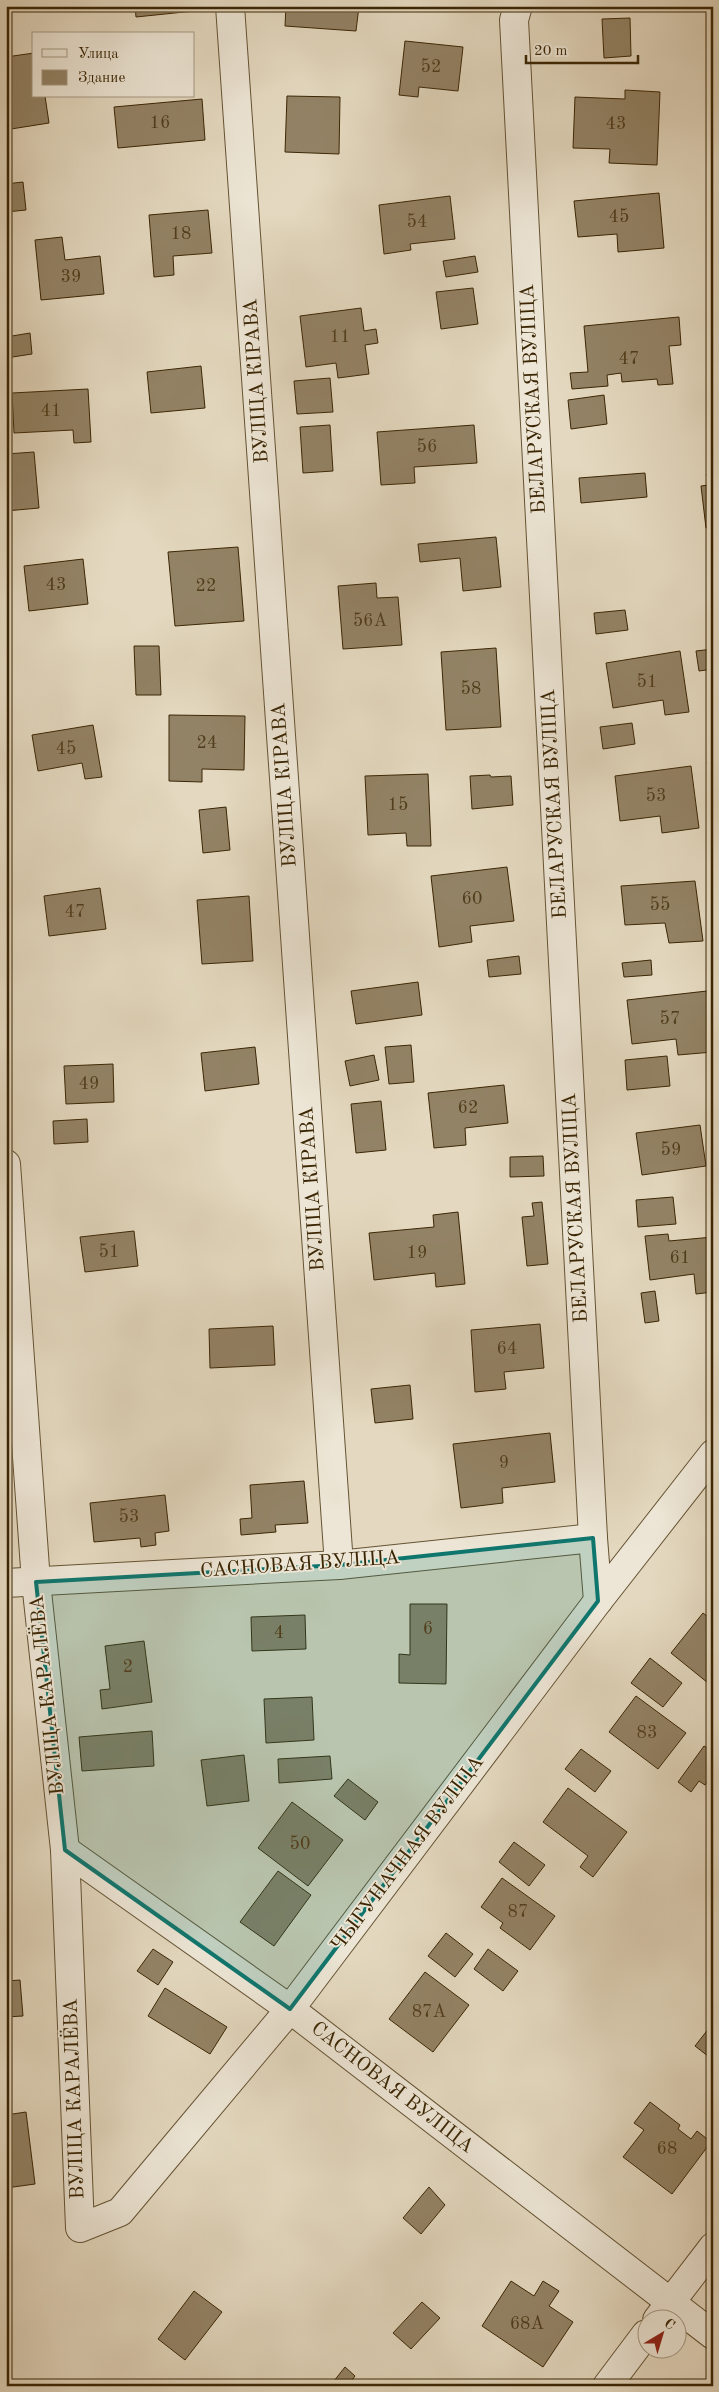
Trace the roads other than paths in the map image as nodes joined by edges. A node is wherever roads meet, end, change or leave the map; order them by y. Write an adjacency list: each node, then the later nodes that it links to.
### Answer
1 (230, 6): 6 (street, ВУЛІЦА КІРАВА)
2 (518, 6): 5 (street, БЕЛАРУСКАЯ ВУЛІЦА)
3 (6, 1164): 7 (street, ВУЛІЦА КАРАЛЁВА)
4 (713, 1454): 9 (street, ЧЫГУНАЧНАЯ ВУЛІЦА)
5 (593, 1538): 6 (street, САСНОВАЯ ВУЛІЦА); 9 (street, БЕЛАРУСКАЯ ВУЛІЦА)
6 (339, 1565): 7 (street, САСНОВАЯ ВУЛІЦА)
7 (36, 1582): 8 (street, САСНОВАЯ ВУЛІЦА); 10 (street, ВУЛІЦА КАРАЛЁВА)
8 (6, 1584)
9 (598, 1601): 11 (street, ЧЫГУНАЧНАЯ ВУЛІЦА)
10 (65, 1850): 11 (street, САСНОВАЯ ВУЛІЦА); 12 (street, ВУЛІЦА КАРАЛЁВА)
11 (290, 2009): 12 (street, ЧЫГУНАЧНАЯ ВУЛІЦА); 14 (street, САСНОВАЯ ВУЛІЦА)
12 (80, 2228)
13 (713, 2247): 15 (street)
14 (663, 2310)
15 (665, 2310)
16 (686, 2322): 17 (street, САСНОВАЯ ВУЛІЦА)
17 (713, 2335)
18 (636, 2347): 19 (street)
19 (607, 2386)

